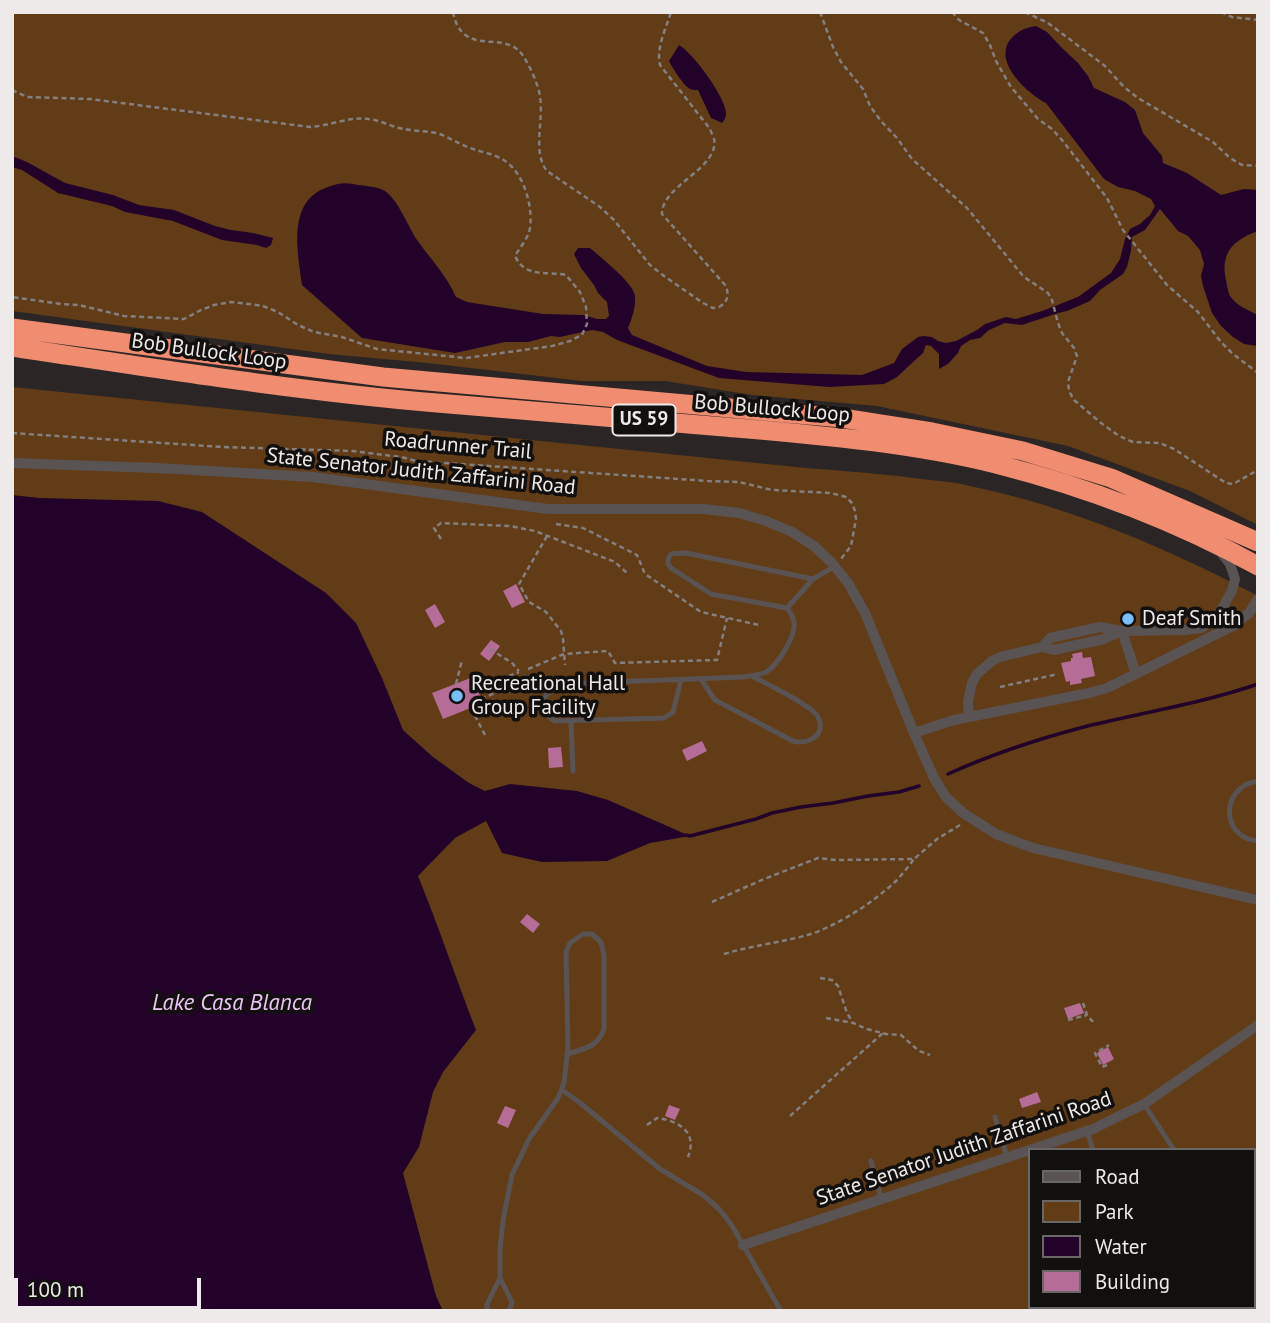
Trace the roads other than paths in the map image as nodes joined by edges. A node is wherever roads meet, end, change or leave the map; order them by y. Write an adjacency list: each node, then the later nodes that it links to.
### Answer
1 (12, 328): 4 (highway, Bob Bullock Loop / US 59)
2 (12, 347): 5 (highway, Bob Bullock Loop / US 59)
3 (12, 463): 6 (street, State Senator Judith Zaffarini Road)
4 (1258, 542)
5 (1213, 543): 7 (highway, Bob Bullock Loop / US 59); 11 (street)
6 (837, 564): 8 (lane); 20 (street, State Senator Judith Zaffarini Road)
7 (1258, 566)
8 (813, 579): 10 (lane); 10 (lane)
9 (1258, 599): 12 (street)
10 (787, 608): 13 (lane)
11 (1122, 631): 12 (street); 18 (street)
12 (1136, 674): 18 (street)
13 (751, 676): 15 (lane); 15 (lane)
14 (525, 677): 17 (lane)
15 (701, 679): 16 (lane)
16 (681, 680): 17 (lane); 19 (lane)
17 (548, 693): 19 (lane)
18 (969, 716): 20 (street)
19 (571, 721): 21 (lane)
20 (914, 733): 24 (street, State Senator Judith Zaffarini Road)
21 (573, 771)
22 (1258, 781): 23 (lane)
23 (1258, 841)
24 (1258, 900)
25 (1258, 1025): 28 (street, State Senator Judith Zaffarini Road)
26 (567, 1054): 26 (lane); 27 (lane)
27 (562, 1090): 38 (lane); 39 (lane)
28 (1144, 1104): 30 (street, State Senator Judith Zaffarini Road); 33 (lane)
29 (995, 1117): 35 (lane)
30 (1087, 1131): 31 (street, State Senator Judith Zaffarini Road); 32 (lane)
31 (1050, 1147)
32 (1092, 1148)
33 (1173, 1148)
34 (1028, 1152): 35 (street, State Senator Judith Zaffarini Road)
35 (1007, 1157): 37 (street, State Senator Judith Zaffarini Road)
36 (872, 1161): 37 (lane)
37 (881, 1199): 38 (street, State Senator Judith Zaffarini Road)
38 (743, 1245): 42 (lane)
39 (500, 1278): 40 (lane); 41 (lane)
40 (489, 1311)
41 (509, 1311)
42 (781, 1311)

